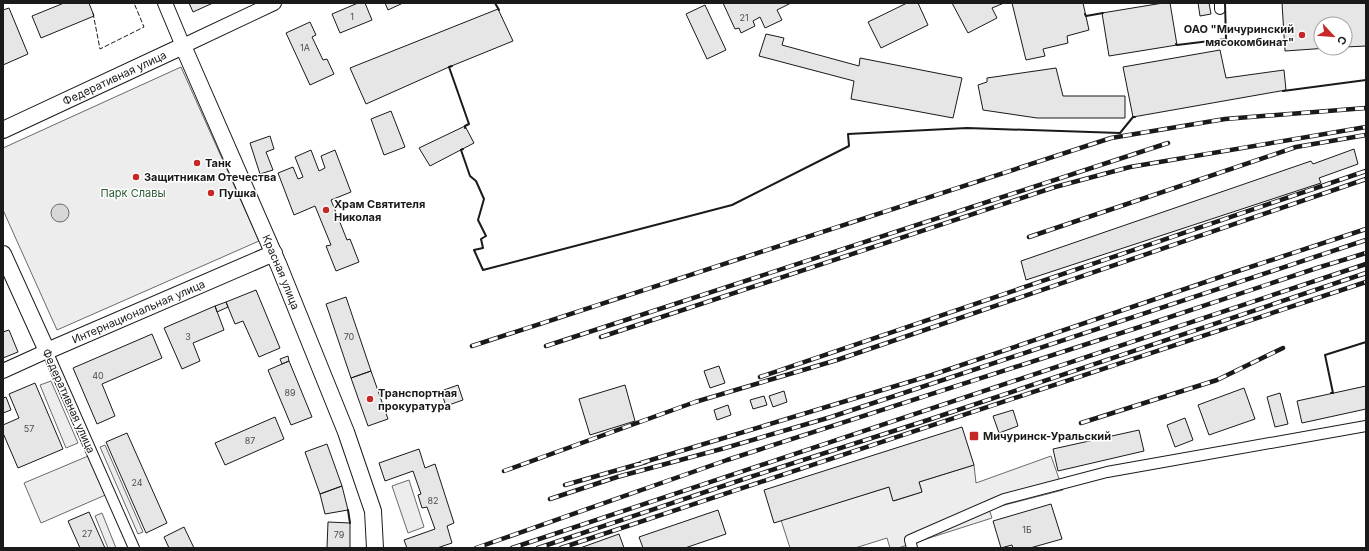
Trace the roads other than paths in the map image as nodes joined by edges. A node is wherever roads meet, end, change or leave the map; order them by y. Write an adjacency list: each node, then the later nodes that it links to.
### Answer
1 (165, 3): 3 (main road, Красная улица)
2 (274, 3): 3 (main road)
3 (183, 46): 4 (main road, Федеративная улица); 5 (main road, Красная улица)
4 (3, 130)
5 (274, 253): 7 (main road, Интернациональная улица); 12 (main road, Красная улица)
6 (3, 254): 7 (main road, Федеративная улица)
7 (47, 351): 8 (main road, Интернациональная улица); 11 (street, Федеративная улица)
8 (3, 371)
9 (1366, 426): 10 (street)
10 (911, 544)
11 (134, 548)
12 (376, 548)

